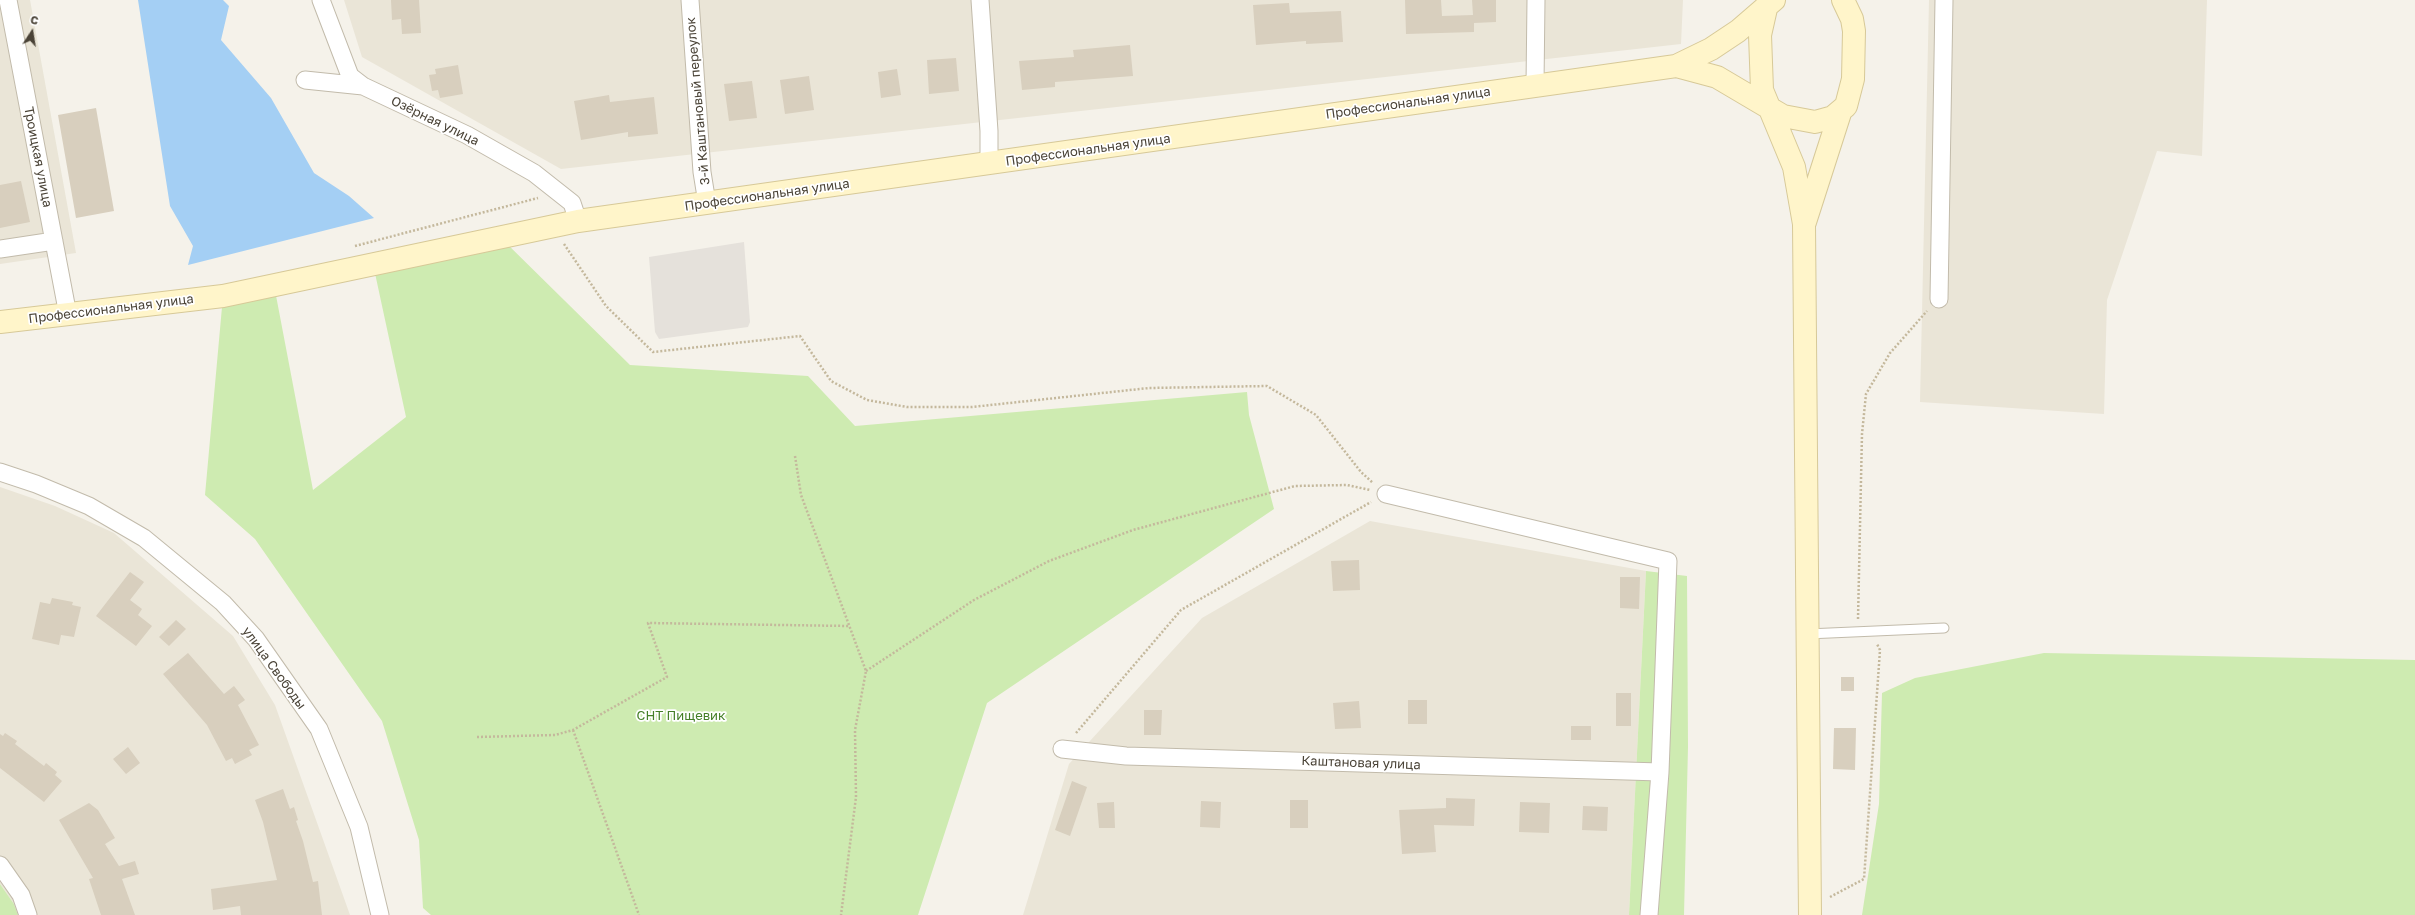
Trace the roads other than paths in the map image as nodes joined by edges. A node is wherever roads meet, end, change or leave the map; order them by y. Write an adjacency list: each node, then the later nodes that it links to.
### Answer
1 (8, 0): 19 (street, Троицкая улица)
2 (321, 0): 12 (street, Озёрная улица)
3 (690, 0): 16 (street, 3-й Каштановый переулок)
4 (980, 0): 15 (street)
5 (1536, 0): 11 (street)
6 (1843, 0): 14 (street)
7 (1944, 0): 21 (street)
8 (1770, 2): 9 (street); 13 (street)
9 (1676, 66): 11 (street, Профессиональная улица); 13 (street)
10 (305, 80): 12 (street)
11 (1535, 85): 15 (street, Профессиональная улица)
12 (363, 86): 17 (street, Озёрная улица)
13 (1772, 111): 14 (street); 18 (street)
14 (1840, 113): 18 (street)
15 (989, 164): 16 (street, Профессиональная улица)
16 (707, 203): 17 (street, Профессиональная улица)
17 (578, 221): 22 (street, Профессиональная улица)
18 (1804, 224): 27 (street)
19 (54, 241): 20 (street); 22 (street, Троицкая улица)
20 (0, 249)
21 (1939, 299)
22 (68, 315): 23 (street, Профессиональная улица)
23 (0, 322)
24 (1, 474): 32 (street, улица Свободы)
25 (1386, 494): 29 (street)
26 (1944, 628): 27 (lane)
27 (1807, 634): 34 (street)
28 (1062, 749): 29 (street, Каштановая улица)
29 (1660, 772): 33 (street)
30 (0, 865): 31 (street)
31 (28, 915)
32 (380, 915)
33 (1649, 915)
34 (1810, 915)

